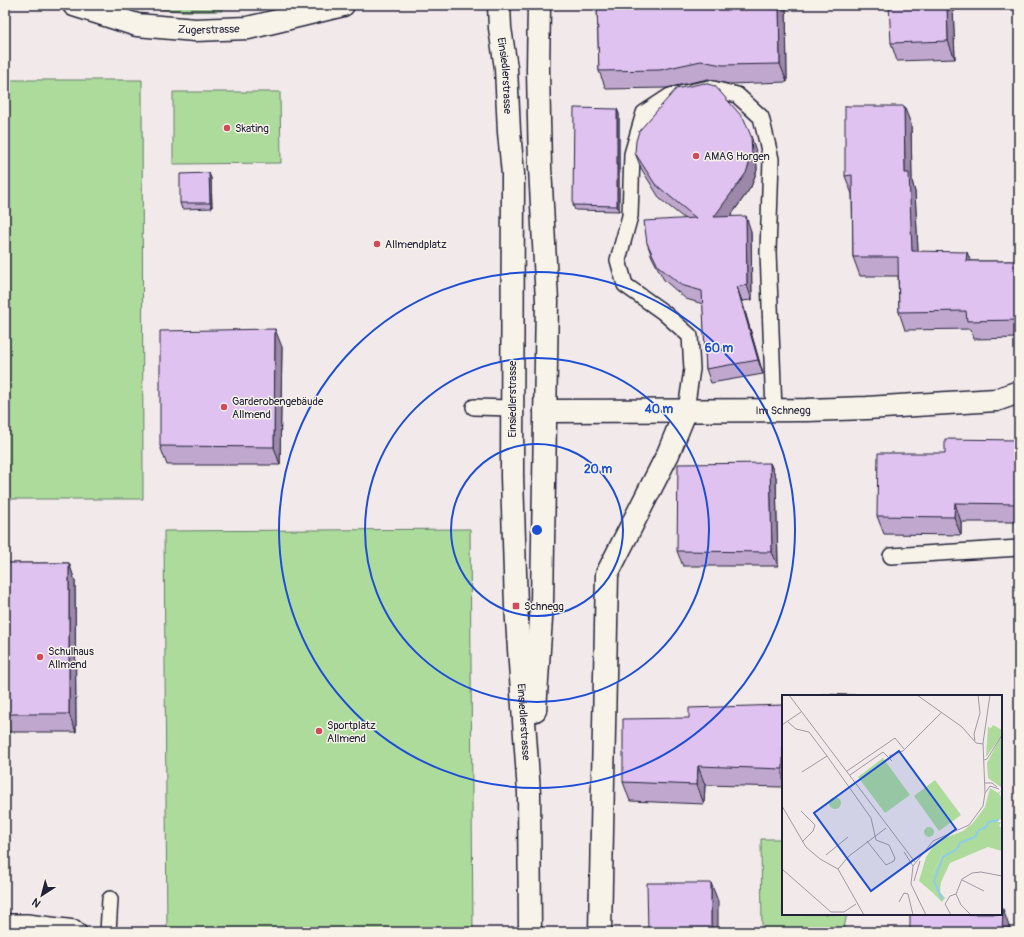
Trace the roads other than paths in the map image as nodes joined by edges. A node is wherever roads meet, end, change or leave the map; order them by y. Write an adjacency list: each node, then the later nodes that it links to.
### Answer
1 (74, 5): 2 (main road, Zugerstrasse)
2 (343, 5)
3 (499, 5): 7 (main road, Einsiedlerstrasse)
4 (538, 7): 10 (main road, Einsiedlerstrasse)
5 (1019, 392): 9 (main road, Im Schnegg)
6 (474, 407): 7 (lane)
7 (512, 408): 10 (main road, Im Schnegg); 13 (main road, Einsiedlerstrasse)
8 (686, 410): 9 (main road, Im Schnegg); 9 (lane); 10 (main road, Im Schnegg); 19 (main road)
9 (774, 410)
10 (545, 411): 13 (main road, Einsiedlerstrasse)
11 (1019, 548): 12 (lane)
12 (891, 556)
13 (529, 793): 18 (main road, Einsiedlerstrasse)
14 (110, 899): 17 (lane)
15 (5, 922): 16 (lane)
16 (79, 932)
17 (108, 932)
18 (530, 932)
19 (600, 932)

